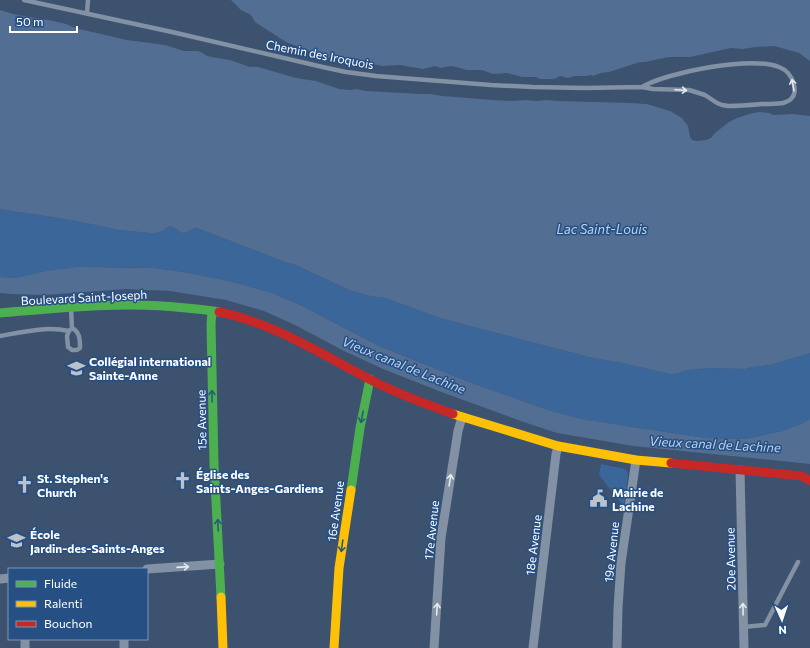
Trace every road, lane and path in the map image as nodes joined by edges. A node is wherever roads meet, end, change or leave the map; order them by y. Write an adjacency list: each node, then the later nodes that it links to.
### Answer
1 (24, 0): 3 (lane, Chemin des Iroquois)
2 (88, 0): 3 (lane)
3 (87, 13): 4 (lane, Chemin des Iroquois)
4 (642, 87): 4 (lane, Chemin des Iroquois, one-way to 4)
5 (71, 308): 6 (street, Boulevard Saint-Joseph); 7 (street, Boulevard Saint-Joseph); 8 (lane)
6 (212, 311): 9 (street, Boulevard Saint-Joseph); 16 (street, 15e Avenue, one-way to 6)
7 (0, 314)
8 (0, 336)
9 (370, 379): 10 (street, Boulevard Saint-Joseph); 20 (street, 16e Avenue, one-way to 20)
10 (462, 417): 11 (street, Boulevard Saint-Joseph); 21 (street, 17e Avenue, one-way to 10)
11 (558, 446): 12 (street, Boulevard Saint-Joseph); 22 (street, 18e Avenue)
12 (636, 460): 13 (street, Boulevard Saint-Joseph); 23 (street, 19e Avenue)
13 (740, 470): 14 (street, Boulevard Saint-Joseph); 18 (street, 20e Avenue, one-way to 13)
14 (810, 481)
15 (798, 562): 18 (lane)
16 (220, 564): 17 (street, one-way to 16); 19 (street, 15e Avenue)
17 (148, 569)
18 (744, 627): 24 (street, 20e Avenue)
19 (223, 648)
20 (334, 648)
21 (434, 648)
22 (533, 648)
23 (617, 648)
24 (744, 648)

